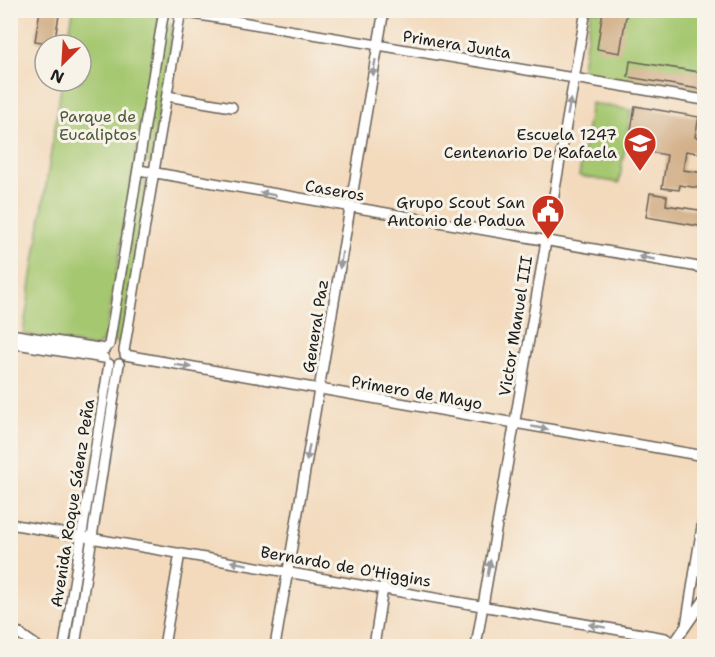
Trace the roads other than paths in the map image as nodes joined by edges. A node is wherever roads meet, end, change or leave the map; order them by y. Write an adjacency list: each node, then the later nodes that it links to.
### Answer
1 (164, 10): 11 (street, Avenida Roque Sáenz Peña)
2 (170, 10): 5 (street, Primera Junta)
3 (384, 10): 6 (street, General Paz)
4 (586, 10): 7 (street, Victor Manuel III)
5 (181, 12): 6 (street, Primera Junta); 8 (street)
6 (378, 46): 7 (street, Primera Junta); 13 (street, General Paz, one-way to 13)
7 (574, 78): 9 (street, Primera Junta); 14 (street, Victor Manuel III, one-way to 7)
8 (167, 96): 10 (street); 12 (street)
9 (705, 100)
10 (232, 107)
11 (139, 170): 12 (street, Caseros); 18 (street, Avenida Roque Sáenz Peña)
12 (155, 173): 13 (street, Caseros, one-way to 12); 17 (street)
13 (349, 208): 14 (street, Caseros); 19 (street, General Paz, one-way to 19)
14 (544, 241): 15 (street, Caseros, one-way to 14); 21 (street, Victor Manuel III)
15 (705, 268)
16 (15, 339): 18 (street)
17 (125, 353): 18 (street); 18 (street, Primero de Mayo); 19 (street, Primero de Mayo, one-way to 19)
18 (109, 356): 20 (street, Avenida Roque Sáenz Peña)
19 (319, 390): 21 (street, Primero de Mayo); 32 (street, General Paz, one-way to 32)
20 (108, 406): 22 (street, Avenida Roque Sáenz Peña); 23 (street, Avenida Roque Sáenz Peña)
21 (514, 424): 24 (street, Primero de Mayo, one-way to 24); 35 (street, Victor Manuel III, one-way to 21)
22 (97, 444): 23 (street); 25 (street, Avenida Roque Sáenz Peña)
23 (107, 446): 26 (street, Avenida Roque Sáenz Peña)
24 (705, 456)
25 (91, 480): 26 (street); 29 (street, Avenida Roque Sáenz Peña)
26 (102, 482): 30 (street, Avenida Roque Sáenz Peña)
27 (705, 514): 36 (street)
28 (10, 524): 29 (street, Bernardo de O'Higgins)
29 (82, 536): 30 (street, Bernardo de O'Higgins); 40 (street, Avenida Roque Sáenz Peña)
30 (94, 537): 31 (street, Bernardo de O'Higgins); 41 (street, Avenida Roque Sáenz Peña)
31 (180, 553): 32 (street, Bernardo de O'Higgins, one-way to 31); 42 (street)
32 (288, 571): 33 (street, Bernardo de O'Higgins); 43 (street, General Paz)
33 (383, 588): 35 (street, Bernardo de O'Higgins); 44 (street)
34 (705, 600): 36 (street)
35 (483, 605): 38 (street, Bernardo de O'Higgins, one-way to 35); 45 (street, Victor Manuel III)
36 (686, 626): 38 (street)
37 (11, 630): 39 (street)
38 (674, 645)
39 (37, 646)
40 (64, 646)
41 (75, 646)
42 (164, 646)
43 (275, 646)
44 (374, 646)
45 (476, 646)

